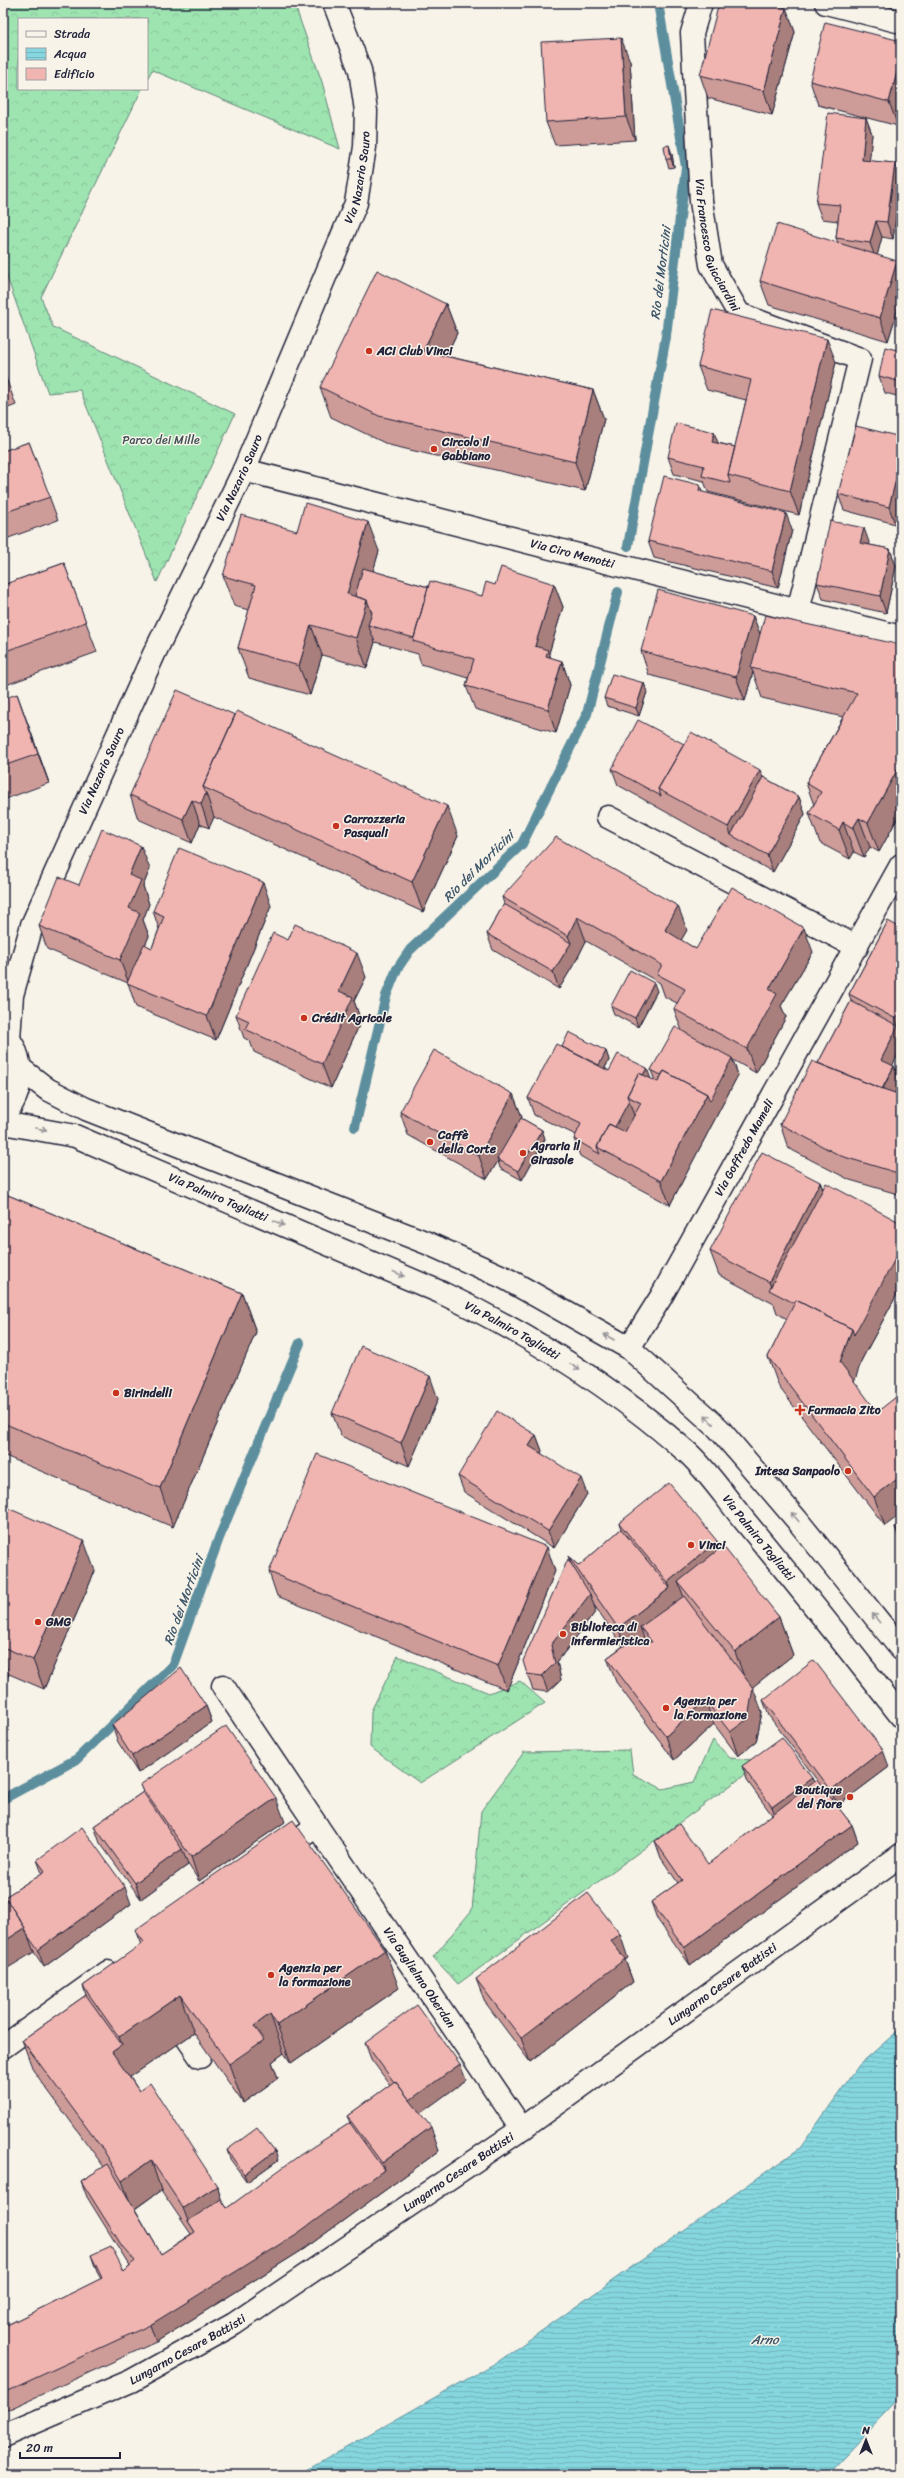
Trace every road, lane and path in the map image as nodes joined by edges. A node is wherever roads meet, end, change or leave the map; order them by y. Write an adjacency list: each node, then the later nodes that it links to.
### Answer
1 (334, 3): 5 (street, Via Nazario Sauro)
2 (701, 3): 6 (street, Via Francesco Guicciardini)
3 (826, 3): 4 (street)
4 (901, 22)
5 (244, 470): 6 (street, Via Ciro Menotti); 11 (street, Via Nazario Sauro)
6 (798, 611): 7 (street, Via Ciro Menotti)
7 (901, 638)
8 (608, 817): 12 (street)
9 (901, 865): 10 (street, Via Goffredo Mameli)
10 (894, 895): 12 (street, Via Goffredo Mameli)
11 (28, 935): 13 (street, Via Nazario Sauro); 14 (street, Via Nazario Sauro)
12 (857, 947): 18 (street, Via Goffredo Mameli)
13 (3, 967)
14 (6, 1036): 15 (street)
15 (21, 1069): 16 (street); 18 (street, one-way to 15)
16 (3, 1116)
17 (3, 1123): 21 (street, Via Palmiro Togliatti, one-way to 21)
18 (629, 1348): 19 (street, one-way to 18)
19 (901, 1649)
20 (223, 1686): 22 (street, Via Guglielmo Oberdan)
21 (901, 1716)
22 (317, 1826): 25 (street); 30 (street, Via Guglielmo Oberdan)
23 (901, 1847): 24 (street, Lungarno Cesare Battisti)
24 (894, 1860): 30 (street, Lungarno Cesare Battisti)
25 (265, 1862)
26 (124, 1961): 28 (street)
27 (187, 2038): 29 (street)
28 (3, 2047)
29 (200, 2057)
30 (522, 2129): 31 (street, Lungarno Cesare Battisti)
31 (3, 2436)

